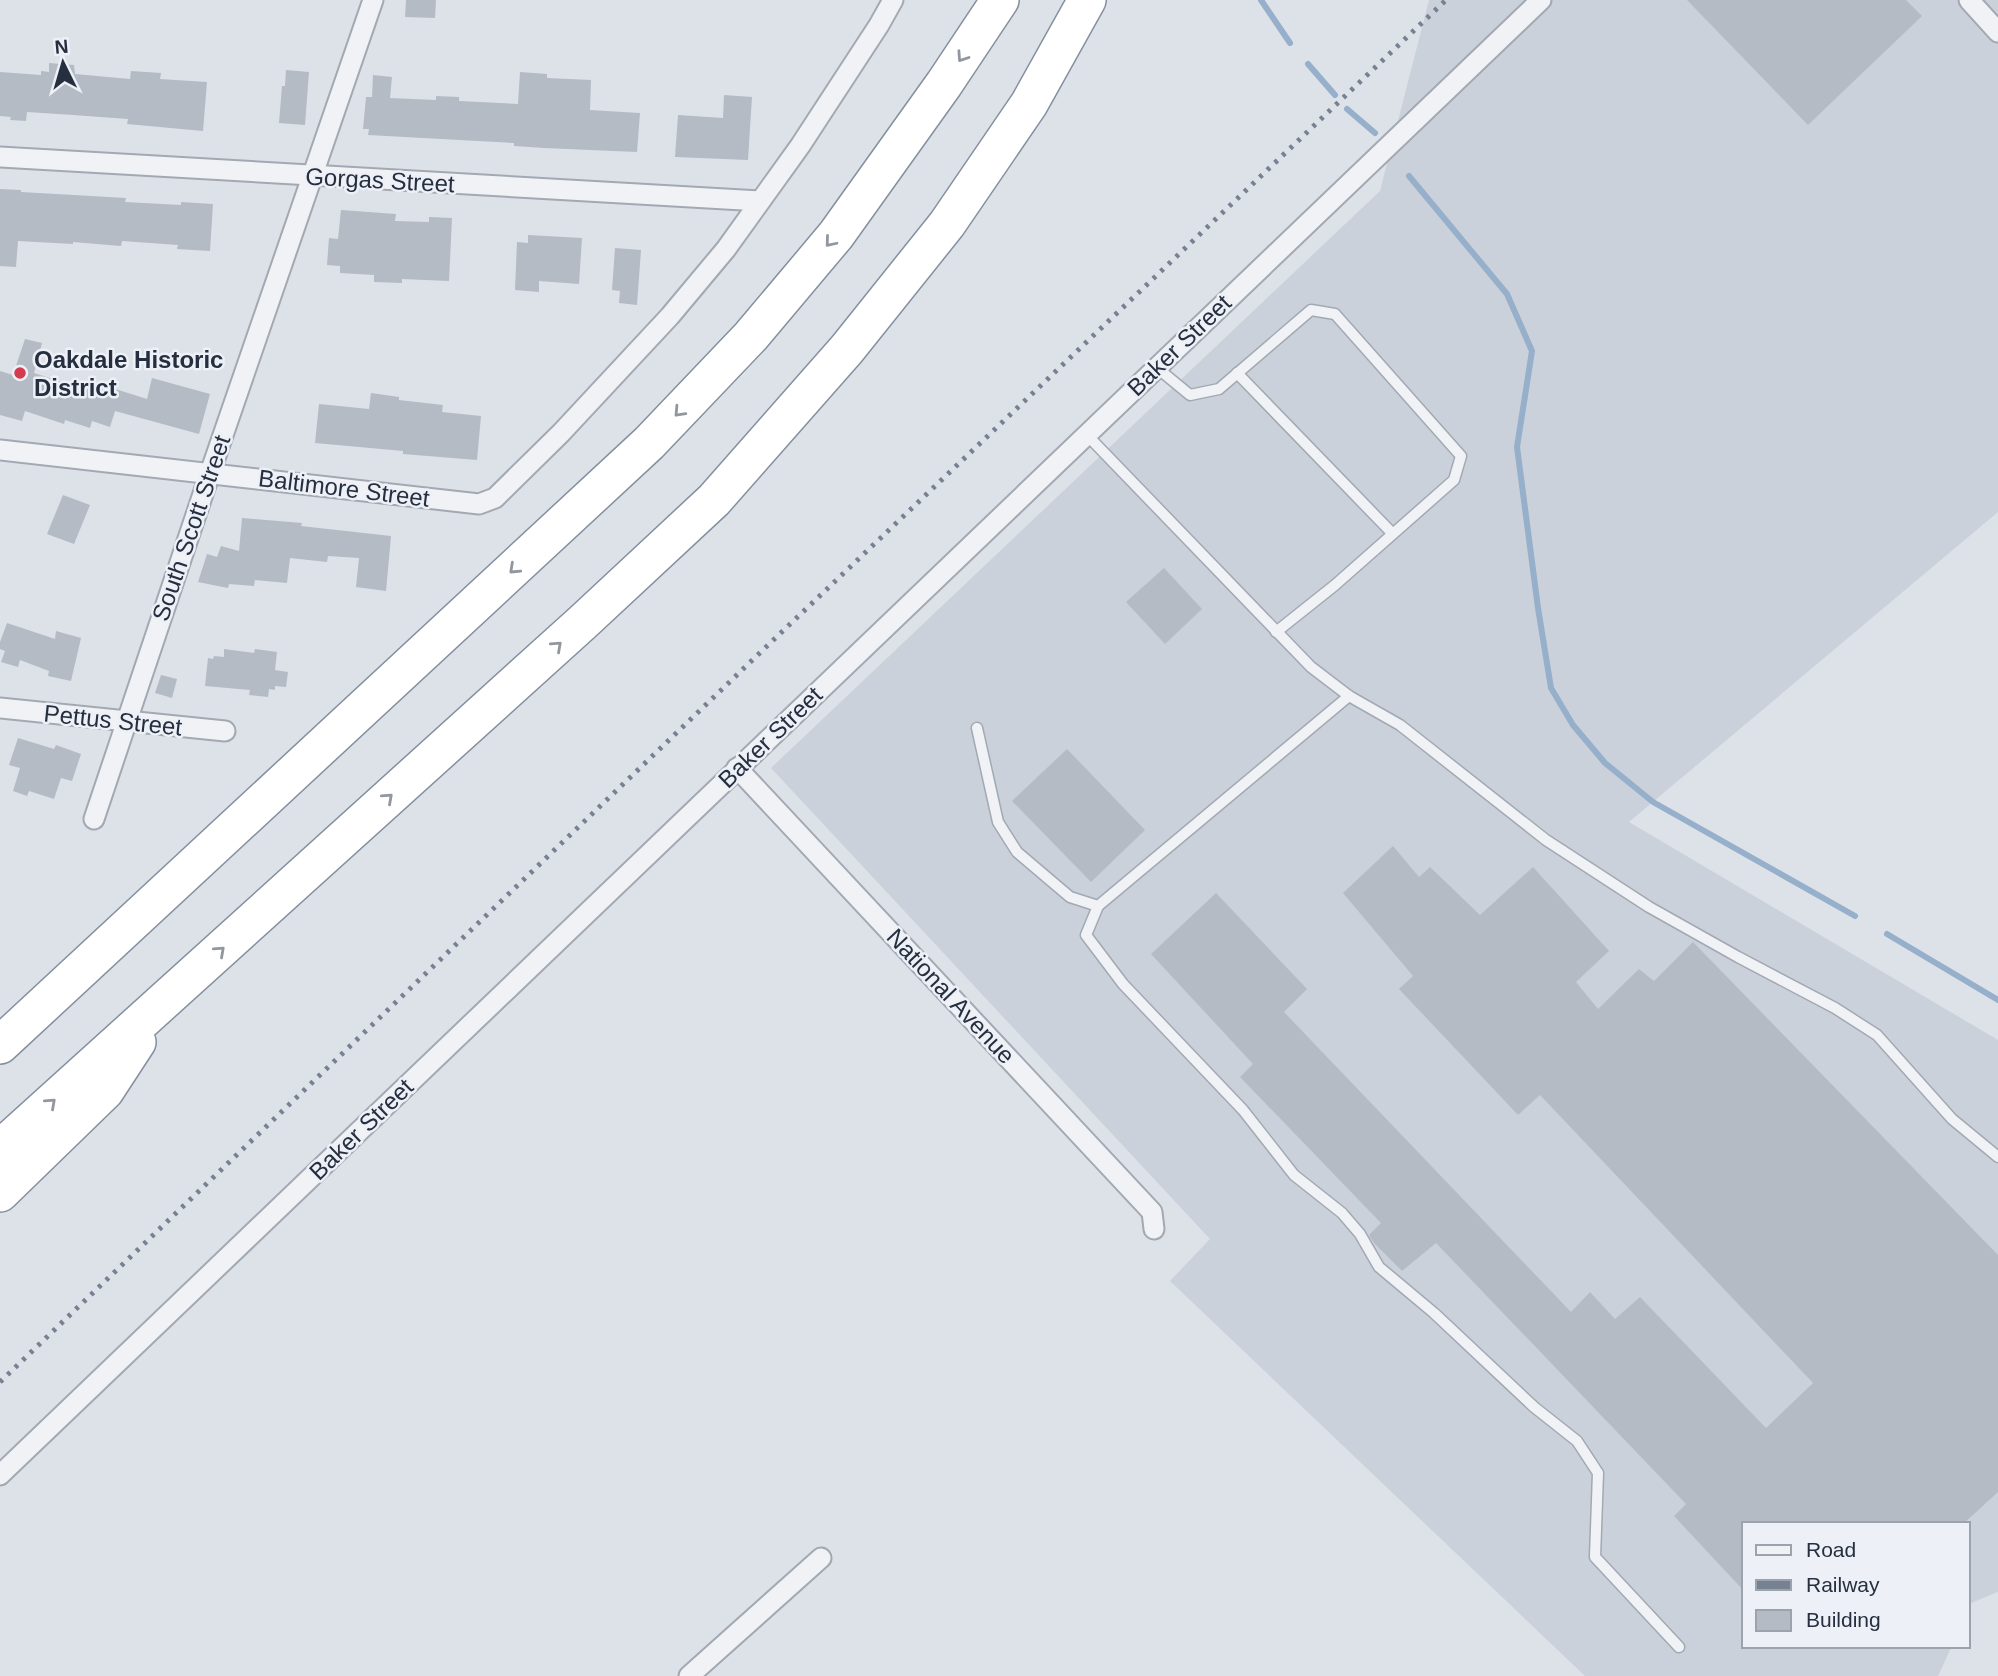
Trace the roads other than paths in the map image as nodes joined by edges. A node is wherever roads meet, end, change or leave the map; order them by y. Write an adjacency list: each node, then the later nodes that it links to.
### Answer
1 (373, 0): 9 (street, South Scott Street)
2 (893, 0): 10 (street)
3 (1000, 0): 26 (highway, one-way to 26)
4 (1087, 0): 27 (highway, one-way to 4)
5 (1541, 0): 11 (street, Baker Street)
6 (1969, 0): 7 (street)
7 (1998, 32)
8 (0, 157): 9 (street, Gorgas Street)
9 (312, 177): 10 (street, Gorgas Street); 15 (street, South Scott Street)
10 (760, 201): 15 (street, Baltimore Street)
11 (1156, 367): 12 (lane); 13 (street, Baker Street)
12 (1237, 373): 16 (lane); 16 (lane)
13 (1086, 434): 17 (lane); 23 (street, Baker Street)
14 (0, 450): 15 (street, Baltimore Street)
15 (210, 473): 20 (street, South Scott Street)
16 (1392, 533): 17 (lane)
17 (1276, 632): 18 (lane)
18 (1349, 696): 25 (lane); 31 (lane)
19 (0, 708): 20 (street, Pettus Street)
20 (125, 722): 22 (street, Pettus Street); 24 (street, South Scott Street)
21 (977, 728): 25 (lane)
22 (225, 731)
23 (737, 768): 33 (street, National Avenue); 34 (street, Baker Street)
24 (94, 819)
25 (1098, 906): 36 (lane)
26 (112, 943): 28 (highway); 29 (highway)
27 (162, 1003): 30 (highway, one-way to 27); 32 (highway)
28 (0, 1015)
29 (0, 1045)
30 (0, 1149)
31 (1998, 1157)
32 (0, 1193)
33 (1154, 1229)
34 (0, 1475)
35 (821, 1558): 37 (street)
36 (1679, 1647)
37 (690, 1676)

